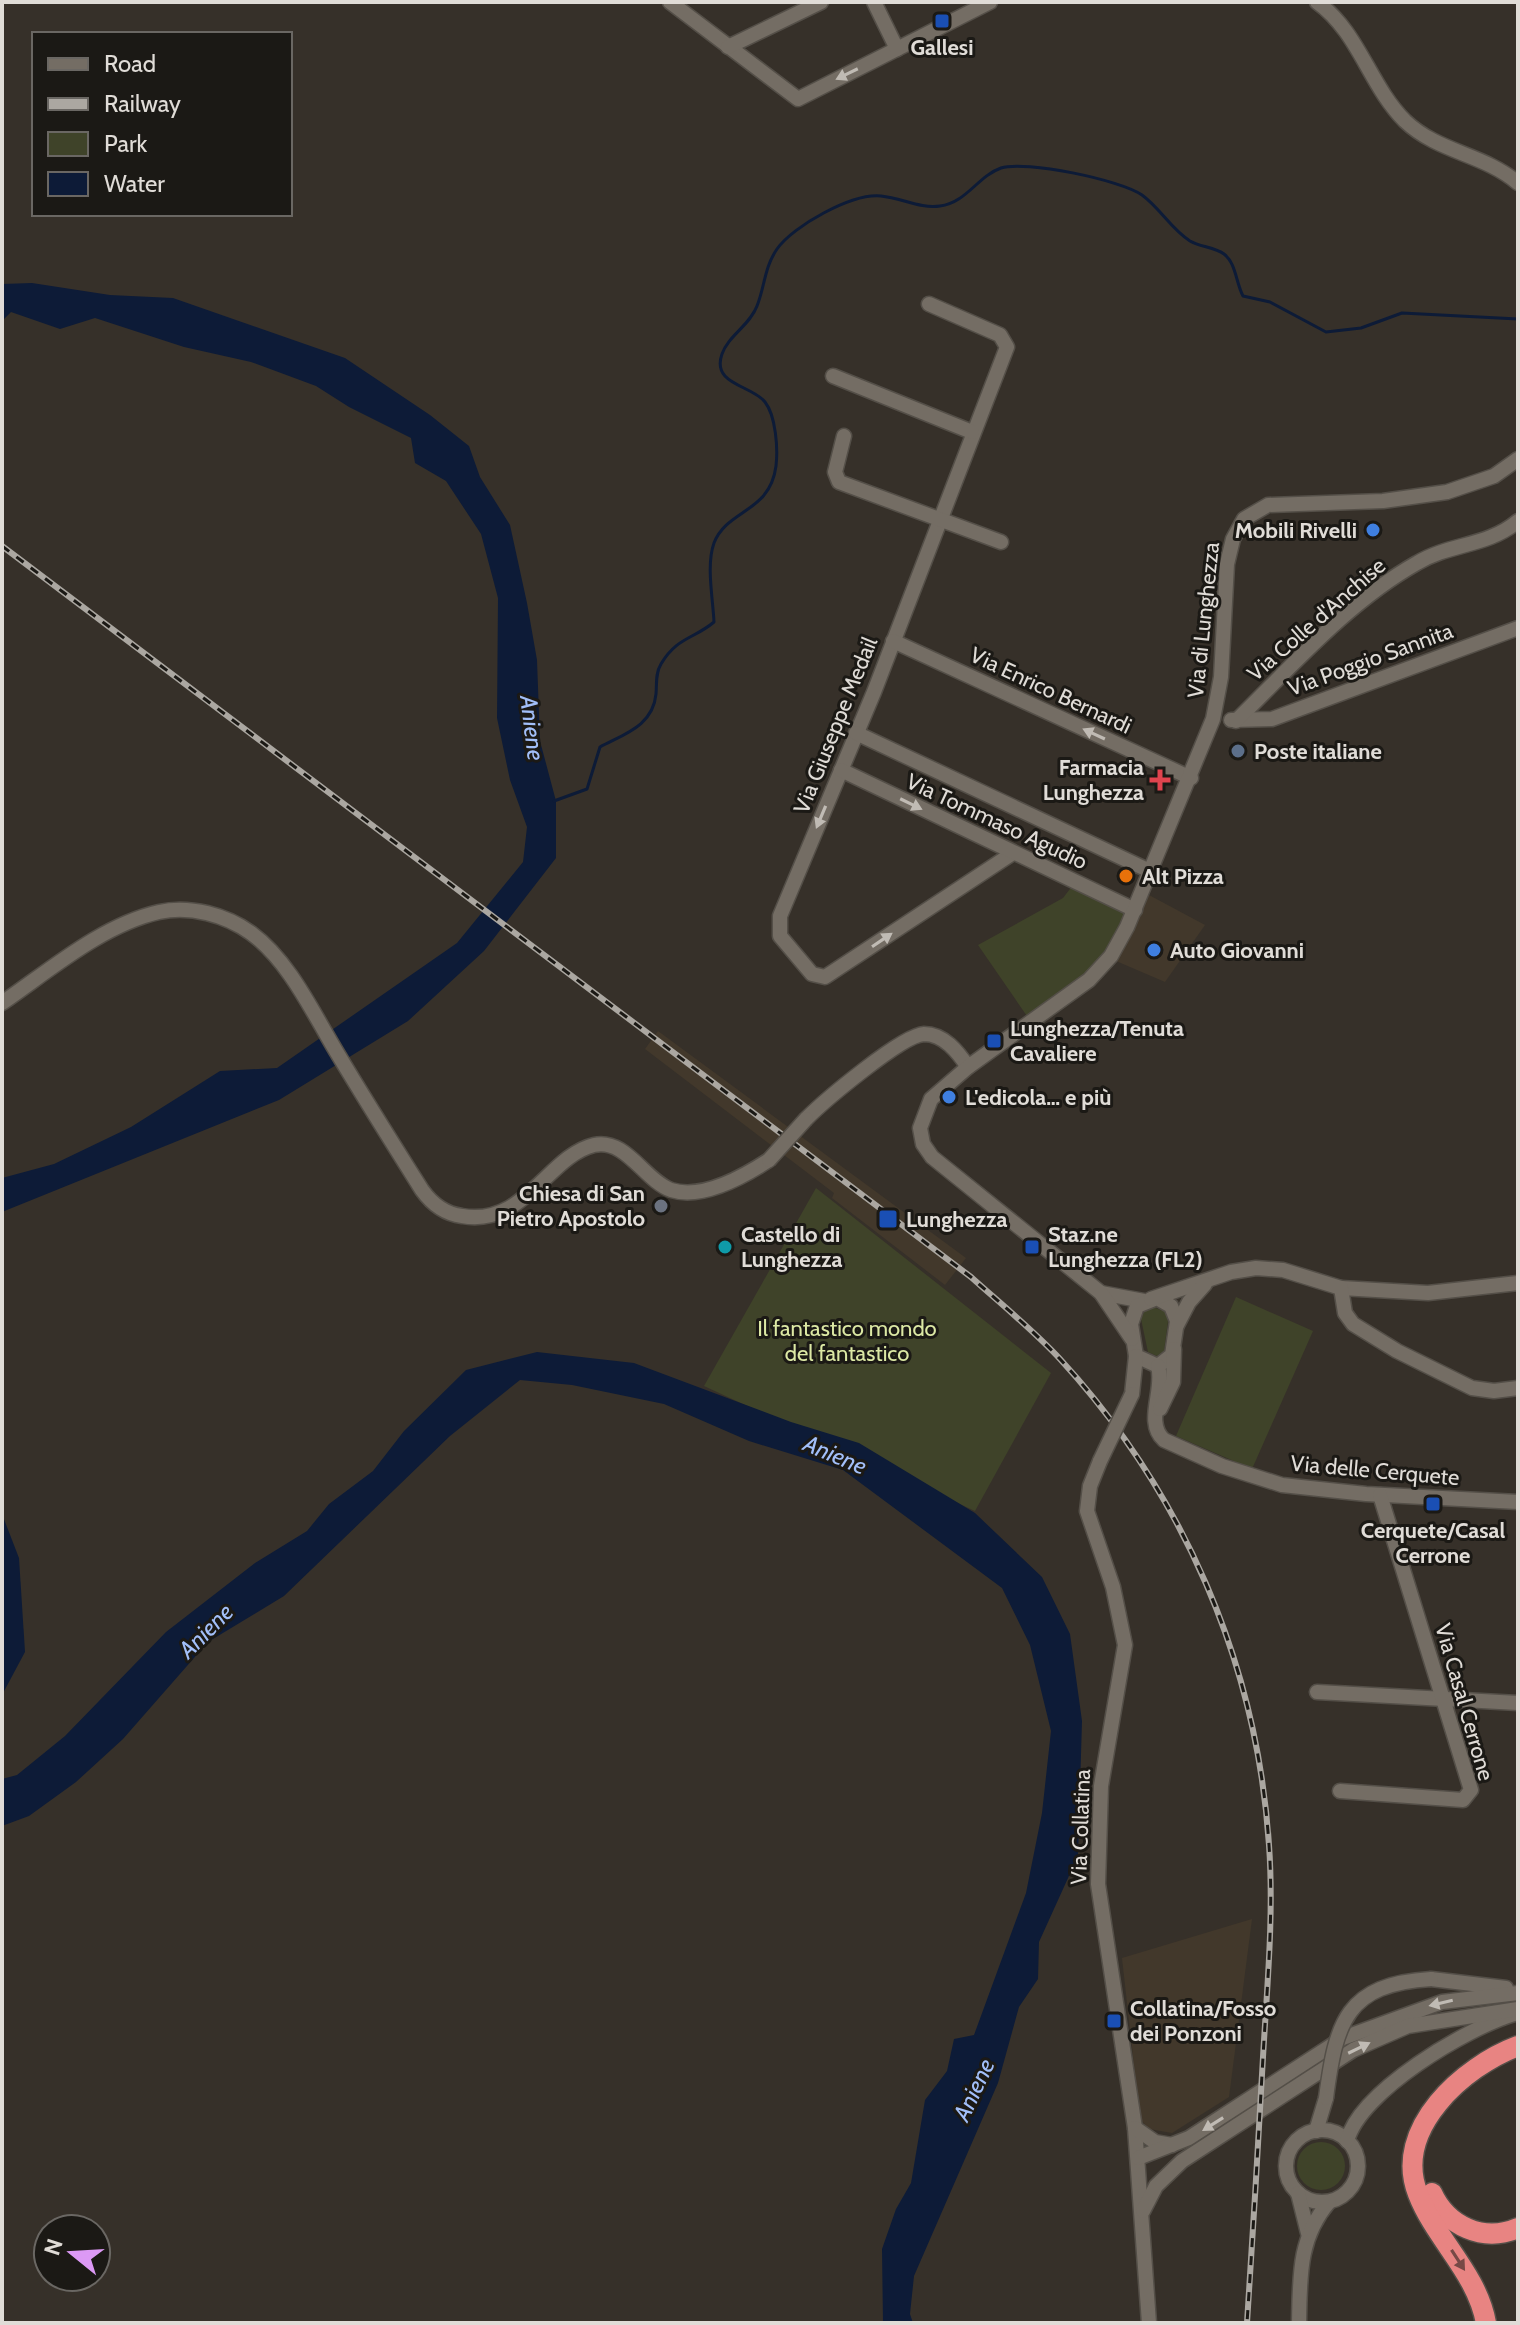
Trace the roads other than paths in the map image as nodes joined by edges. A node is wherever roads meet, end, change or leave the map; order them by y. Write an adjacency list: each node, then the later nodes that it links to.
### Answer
1 (670, 2): 6 (street)
2 (821, 2): 6 (street)
3 (874, 2): 7 (street)
4 (990, 2): 7 (street)
5 (1317, 2): 9 (street)
6 (728, 47): 7 (street, one-way to 6)
7 (897, 49)
8 (1518, 164): 9 (street)
9 (1496, 165): 10 (street)
10 (1518, 183)
11 (929, 304): 13 (street, Via Giuseppe Medail)
12 (833, 376): 13 (street)
13 (972, 432): 16 (street, Via Giuseppe Medail)
14 (844, 436): 16 (street)
15 (1518, 460): 21 (street, Via di Lunghezza)
16 (938, 518): 18 (street); 20 (street, Via Giuseppe Medail)
17 (1518, 521): 22 (street, Via Colle d'Anchise)
18 (1001, 542)
19 (1518, 628): 22 (street, Via Poggio Sannita)
20 (893, 641): 23 (street, Via Giuseppe Medail); 25 (street, Via Enrico Bernardi, one-way to 20)
21 (1213, 719): 22 (street, Via Poggio Sannita); 25 (street, Via di Lunghezza)
22 (1236, 721)
23 (856, 733): 24 (street, Via Giuseppe Medail); 27 (street)
24 (841, 770): 26 (street, Via Tommaso Agudio, one-way to 26); 26 (street, Via Giuseppe Medail, one-way to 26)
25 (1191, 778): 27 (street, Via di Lunghezza)
26 (1013, 853): 28 (street, Via Tommaso Agudio)
27 (1152, 872): 28 (street, Via di Lunghezza)
28 (1135, 910): 30 (street, Via di Lunghezza)
29 (2, 1003): 30 (street, bridge)
30 (968, 1067): 34 (street)
31 (1211, 1279): 33 (street); 35 (street); 36 (street)
32 (1518, 1283): 33 (street)
33 (1341, 1288): 41 (street)
34 (1101, 1293): 35 (street); 37 (street)
35 (1148, 1300): 36 (street); 37 (street)
36 (1177, 1325): 38 (street)
37 (1132, 1339): 39 (street)
38 (1174, 1347): 40 (street); 43 (street)
39 (1136, 1356): 40 (street); 42 (street, Via Collatina)
40 (1155, 1365): 42 (street, Via Collatina); 43 (street)
41 (1518, 1388)
42 (1132, 1394): 54 (street, Via Collatina, bridge)
43 (1154, 1420): 44 (street, Via delle Cerquete)
44 (1380, 1495): 45 (street, Via delle Cerquete); 47 (street, Via Casal Cerrone)
45 (1518, 1502)
46 (1317, 1692): 47 (street)
47 (1443, 1701): 48 (street); 49 (street, Via Casal Cerrone)
48 (1518, 1703)
49 (1340, 1791)
50 (1518, 1991): 55 (street, bridge); 57 (street, one-way to 57)
51 (1518, 2011): 56 (street); 58 (street, one-way to 51)
52 (1518, 2046): 67 (highway, one-way to 67)
53 (1518, 2059): 63 (highway)
54 (1135, 2128): 57 (street); 59 (street, Via Collatina)
55 (1316, 2131): 56 (street); 60 (street)
56 (1347, 2141): 61 (street)
57 (1176, 2145): 59 (street)
58 (1198, 2150): 59 (street); 62 (street)
59 (1138, 2158): 62 (street, Via Collatina)
60 (1298, 2193): 61 (street); 64 (street)
61 (1329, 2202): 64 (street)
62 (1142, 2213): 65 (street, Via Collatina)
63 (1518, 2228)
64 (1308, 2233): 66 (street)
65 (1149, 2323)
66 (1299, 2323)
67 (1486, 2323)

